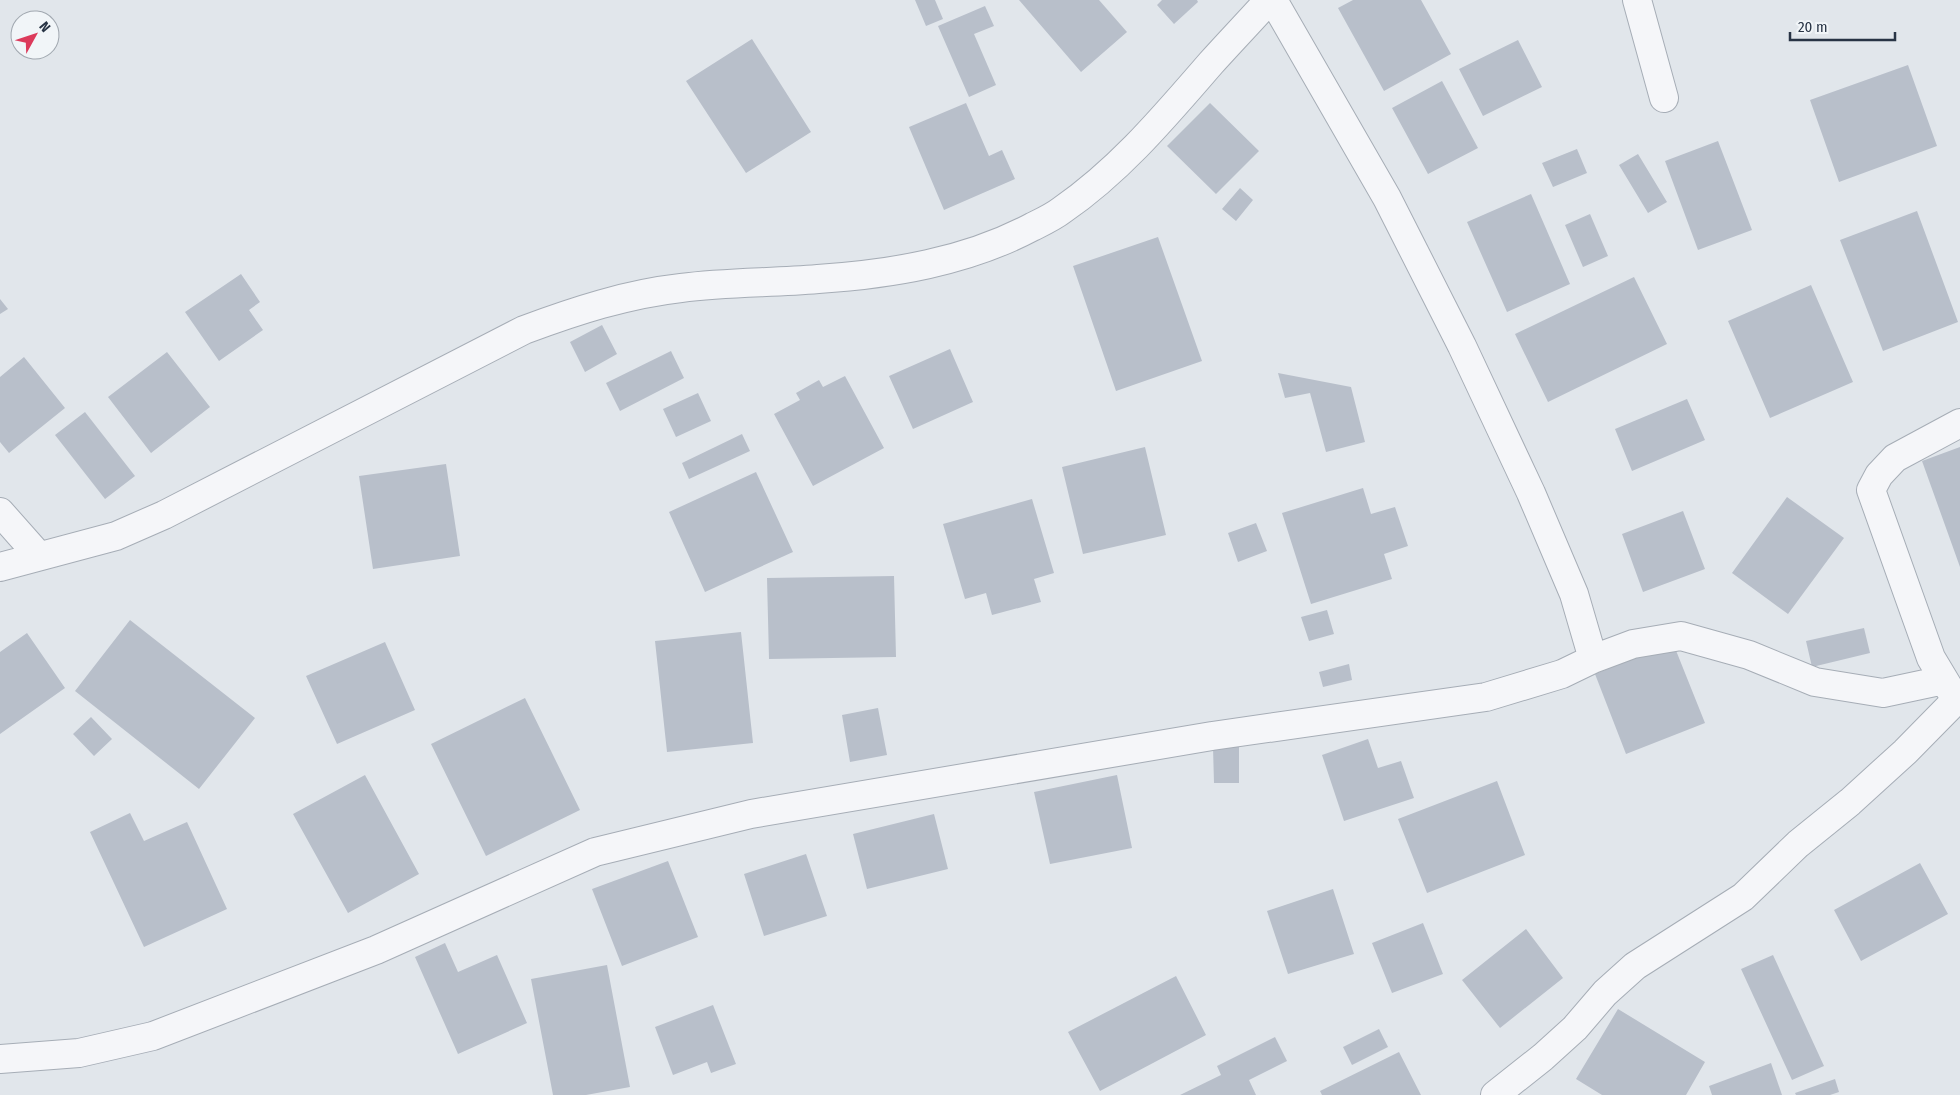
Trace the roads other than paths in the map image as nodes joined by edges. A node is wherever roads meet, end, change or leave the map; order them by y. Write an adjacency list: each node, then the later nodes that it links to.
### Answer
1 (1269, 0): 7 (street)
2 (1273, 0): 9 (street)
3 (1637, 0): 4 (street)
4 (1664, 98)
5 (1960, 423): 10 (street)
6 (0, 512): 7 (street)
7 (39, 556): 8 (street)
8 (0, 567)
9 (1593, 659): 10 (street); 11 (street)
10 (1953, 691): 12 (street)
11 (0, 1059)
12 (1495, 1095)

